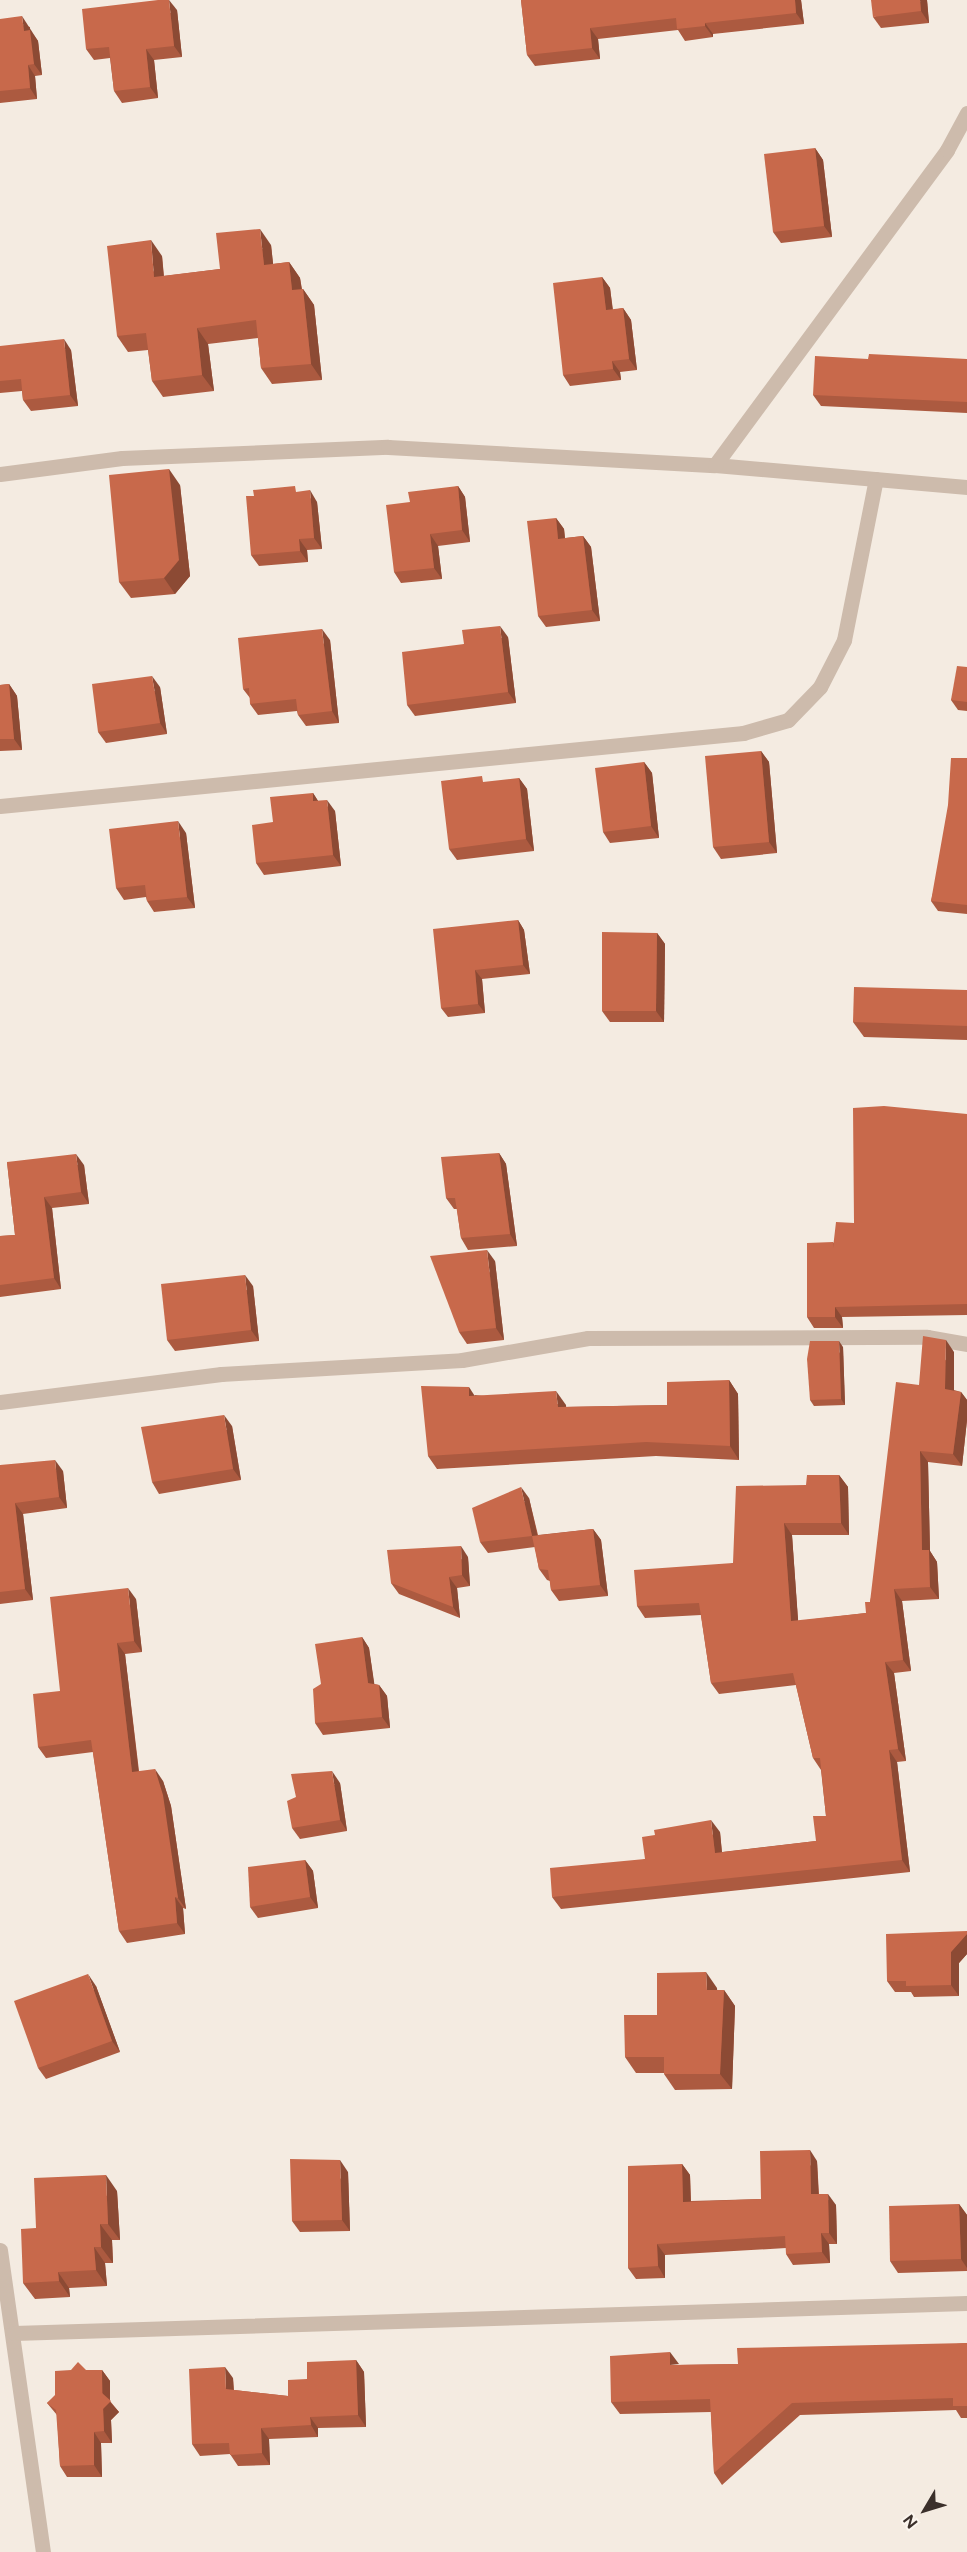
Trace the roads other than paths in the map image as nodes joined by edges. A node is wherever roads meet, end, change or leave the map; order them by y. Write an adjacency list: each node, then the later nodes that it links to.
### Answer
1 (967, 113): 2 (street)
2 (715, 465): 3 (street); 4 (street)
3 (0, 474)
4 (876, 479): 5 (street); 6 (street)
5 (967, 487)
6 (0, 806)
7 (967, 1344): 8 (street)
8 (0, 1402)
9 (0, 2250): 11 (street)
10 (967, 2303): 11 (street)
11 (14, 2333): 12 (street)
12 (43, 2552)

